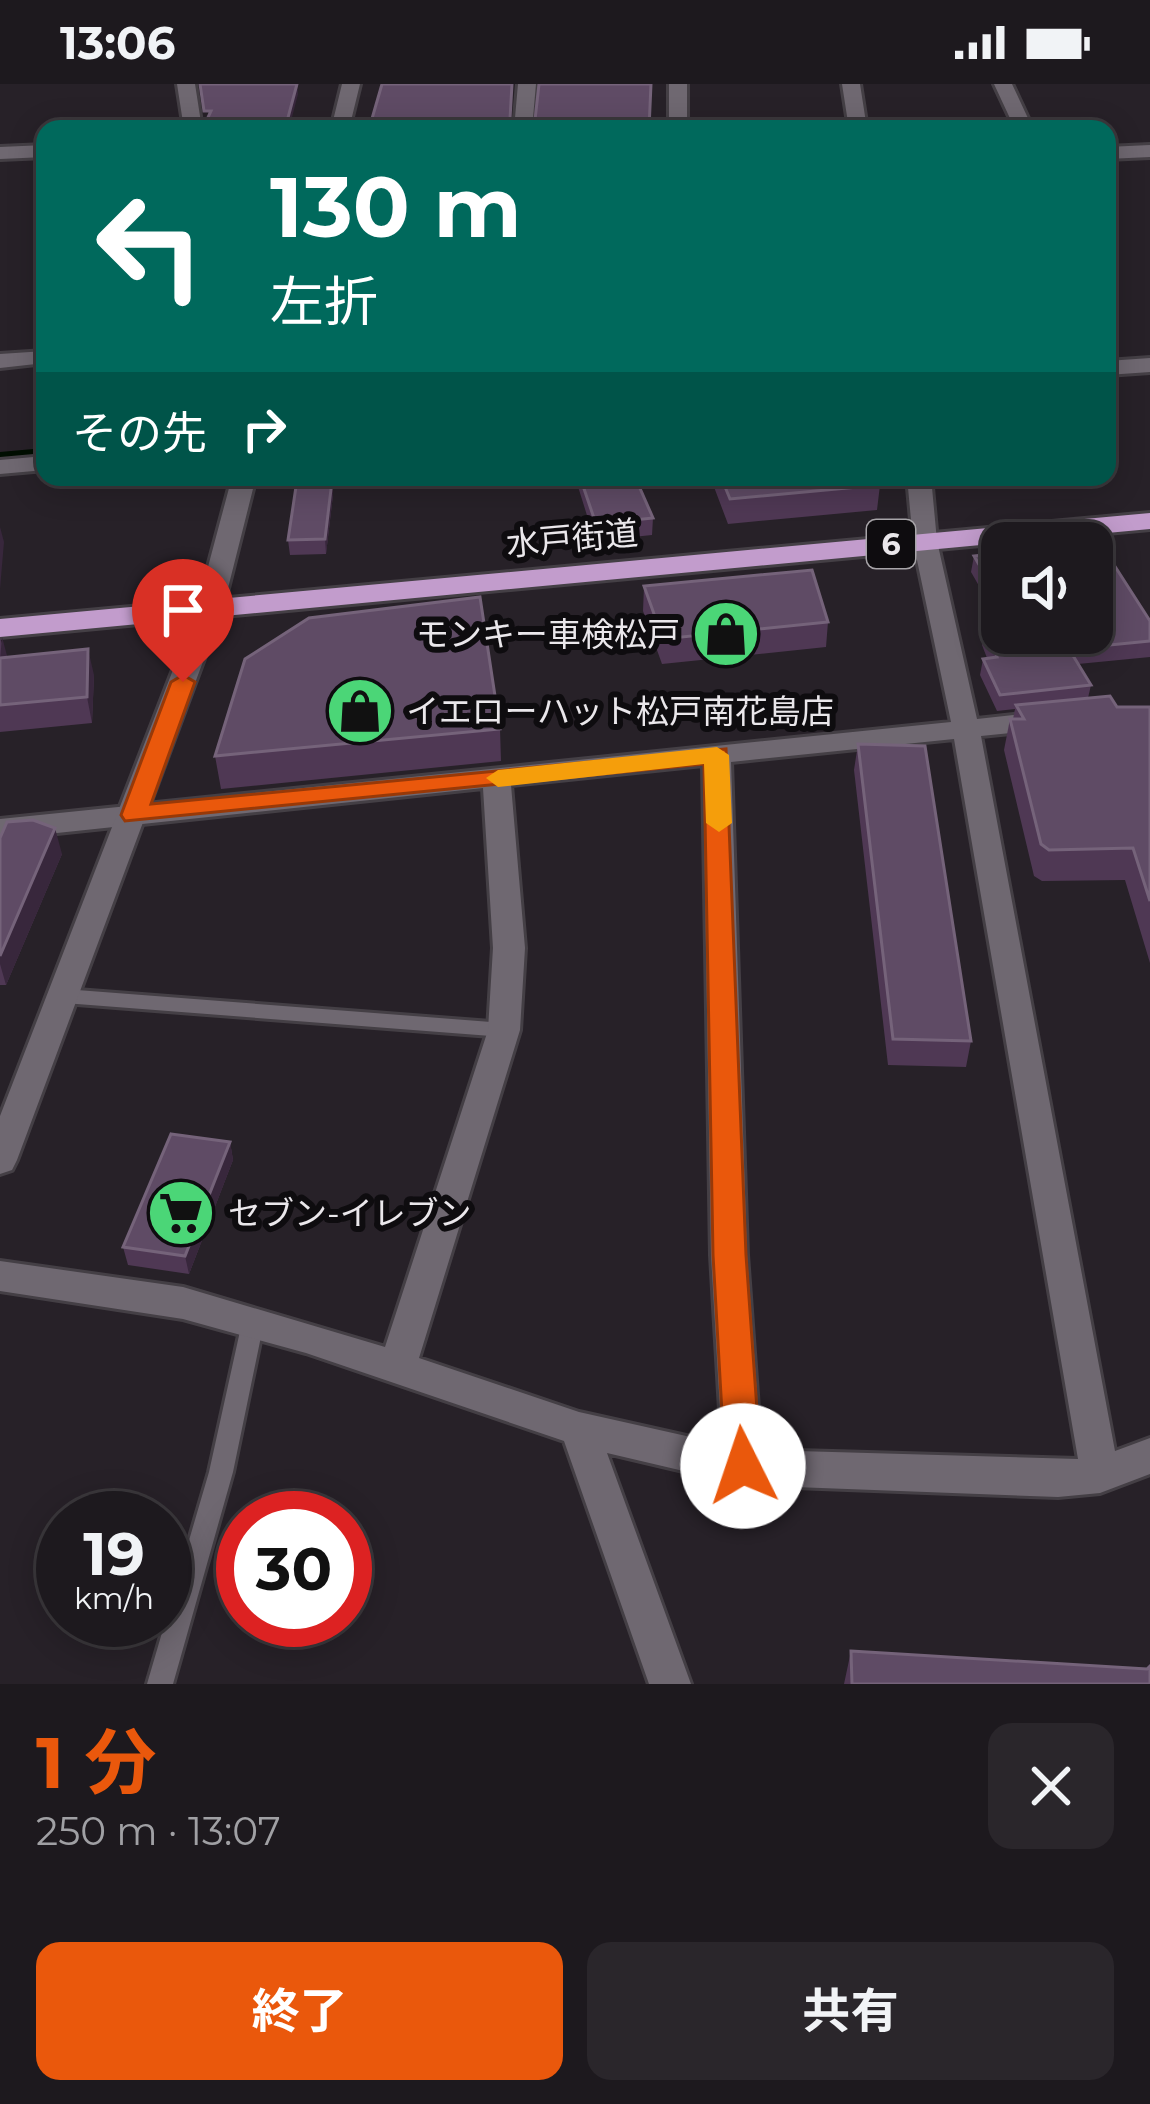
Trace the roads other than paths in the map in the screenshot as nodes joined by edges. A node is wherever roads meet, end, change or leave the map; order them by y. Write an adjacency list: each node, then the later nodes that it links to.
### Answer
1 (186, 84): 7 (street)
2 (352, 84): 8 (street)
3 (527, 84): 9 (street)
4 (678, 84): 10 (street)
5 (851, 84): 11 (street)
6 (1003, 84): 12 (street)
7 (192, 120)
8 (342, 120)
9 (524, 120)
10 (678, 120)
11 (857, 120)
12 (1020, 120)
13 (36, 151): 15 (street)
14 (1150, 151): 16 (street)
15 (0, 153)
16 (1116, 153)
17 (36, 358): 18 (street)
18 (0, 361)
19 (1150, 364): 20 (street)
20 (1116, 366)
21 (36, 464): 22 (street)
22 (0, 467)
23 (242, 486): 27 (street)
24 (921, 486): 26 (street)
25 (1150, 520): 26 (highway, 水戸街道 / 6)
26 (925, 541): 27 (highway, 水戸街道 / 6); 30 (street)
27 (210, 608): 28 (highway, 水戸街道 / 6); 33 (street)
28 (0, 628)
29 (1081, 717): 30 (street)
30 (966, 729): 31 (street); 44 (street)
31 (717, 755): 32 (street); 43 (street)
32 (496, 778): 33 (street); 36 (street)
33 (134, 815): 34 (street); 35 (street)
34 (0, 829)
35 (64, 996): 36 (lane); 37 (street)
36 (504, 1030): 40 (street)
37 (0, 1160)
38 (0, 1276): 39 (street)
39 (253, 1322): 40 (street); 45 (lane)
40 (397, 1368): 41 (street)
41 (579, 1430): 43 (street); 46 (street)
42 (1150, 1456): 44 (street)
43 (743, 1466): 44 (street)
44 (1100, 1475)
45 (160, 1684)
46 (670, 1684)

